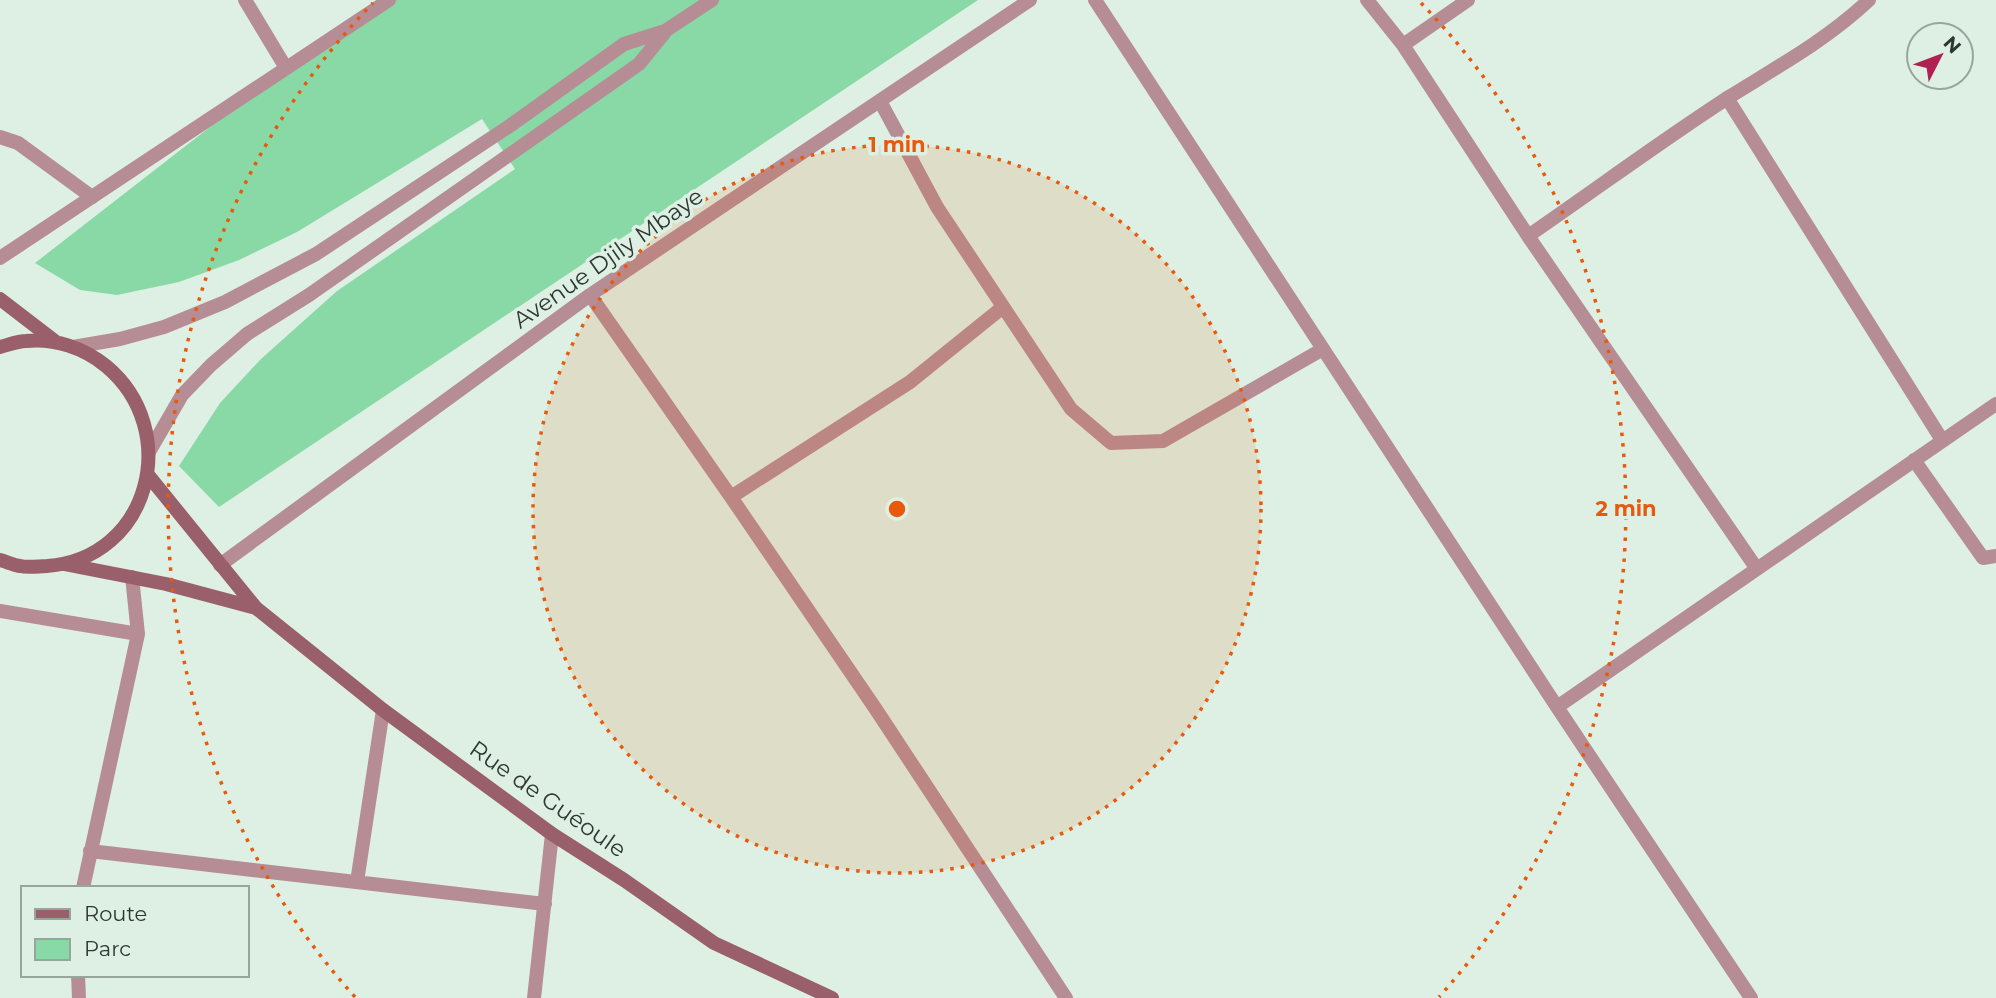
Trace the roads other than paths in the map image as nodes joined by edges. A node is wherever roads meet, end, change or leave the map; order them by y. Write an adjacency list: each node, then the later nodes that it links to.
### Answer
1 (244, 0): 12 (street)
2 (389, 0): 12 (street)
3 (712, 0): 10 (street)
4 (1030, 0): 14 (street, Avenue Djily Mbaye)
5 (1096, 0): 25 (street)
6 (1367, 0): 11 (street)
7 (1468, 0): 11 (street)
8 (1869, 0): 9 (street)
9 (1852, 6): 13 (street)
10 (666, 31): 24 (street); 28 (street)
11 (1403, 45): 17 (street)
12 (286, 68): 16 (street)
13 (1727, 98): 17 (street); 27 (street)
14 (880, 101): 19 (street, Avenue Djily Mbaye); 21 (street)
15 (0, 137): 16 (street)
16 (92, 197): 18 (street)
17 (1528, 236): 36 (street)
18 (0, 258)
19 (590, 295): 31 (street); 35 (street, Avenue Djily Mbaye)
20 (0, 299): 22 (main road)
21 (1003, 307): 25 (street); 31 (street)
22 (57, 342): 23 (main road); 24 (main road)
23 (0, 347)
24 (73, 347): 28 (main road)
25 (1323, 349): 41 (street)
26 (1996, 404): 27 (street)
27 (1942, 440): 29 (street)
28 (149, 452): 30 (main road)
29 (1914, 460): 32 (street); 36 (street)
30 (148, 475): 34 (main road); 35 (main road, Rue de Guéoule)
31 (731, 497): 52 (street)
32 (1996, 556)
33 (0, 560): 34 (main road)
34 (64, 565): 37 (main road, Rue de Guéoule)
35 (220, 565): 38 (main road, Rue de Guéoule)
36 (1757, 569): 41 (street)
37 (132, 577): 38 (main road, Rue de Guéoule); 40 (street)
38 (256, 608): 42 (main road, Rue de Guéoule)
39 (0, 611): 40 (street)
40 (138, 634): 44 (street)
41 (1557, 707): 53 (street)
42 (383, 710): 43 (main road, Rue de Guéoule); 45 (street)
43 (552, 834): 47 (street); 51 (main road, Rue de Guéoule)
44 (90, 851): 45 (street); 46 (street)
45 (357, 882): 47 (street)
46 (83, 886)
47 (545, 904): 50 (street)
48 (78, 977): 49 (street)
49 (79, 998)
50 (534, 998)
51 (832, 998)
52 (1066, 998)
53 (1751, 998)

